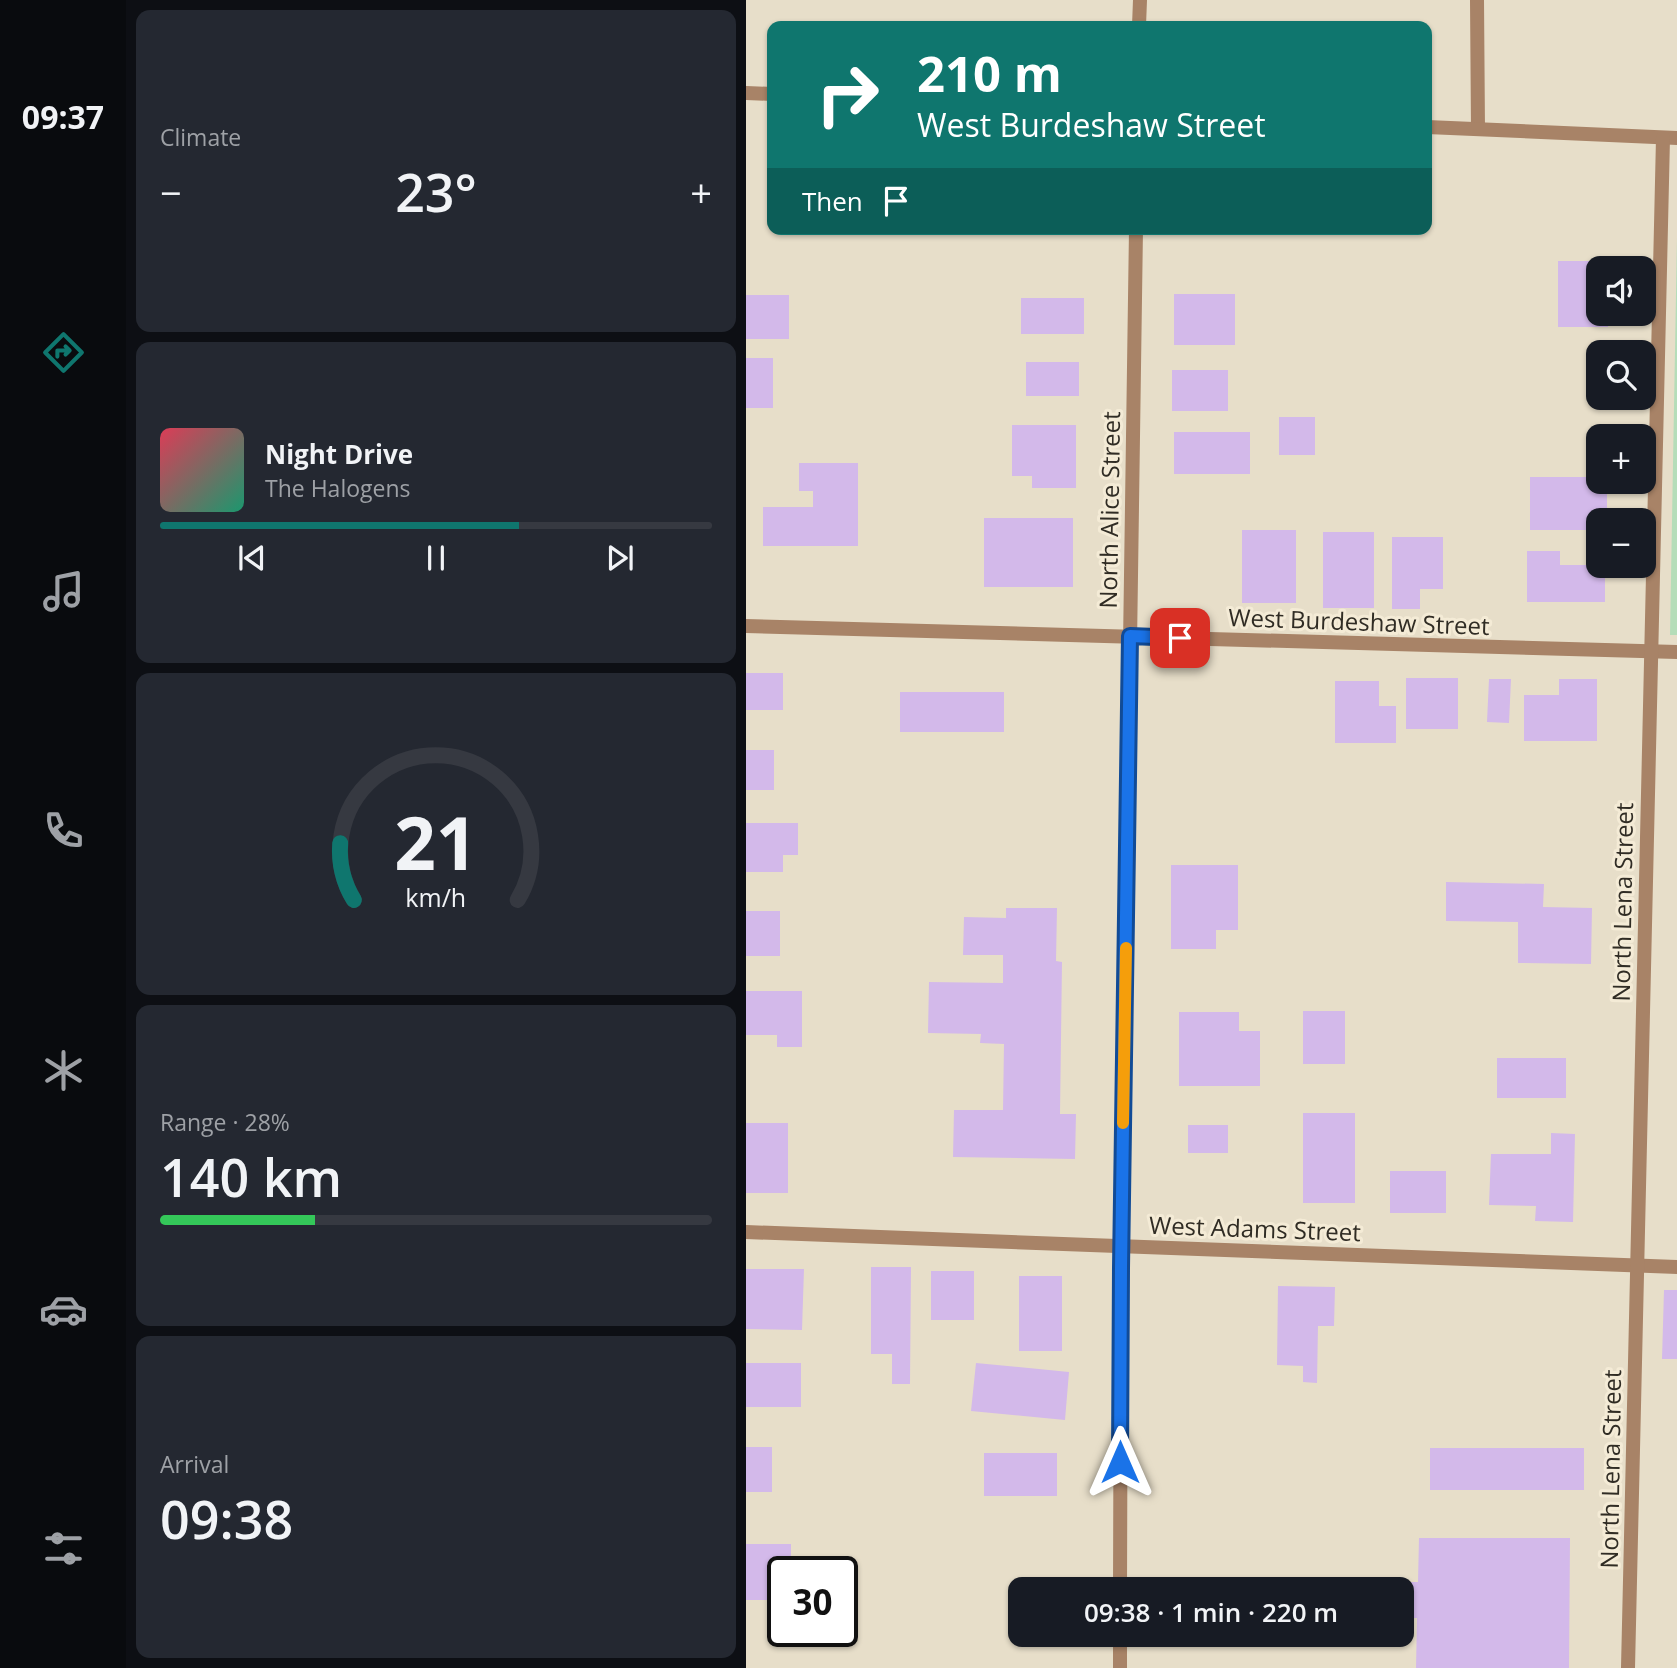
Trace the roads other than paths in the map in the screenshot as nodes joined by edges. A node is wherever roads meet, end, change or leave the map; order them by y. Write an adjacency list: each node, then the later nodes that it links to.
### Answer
1 (1140, 0): 3 (street)
2 (1478, 0): 7 (street)
3 (1139, 21)
4 (746, 93): 5 (street)
5 (767, 94)
6 (1432, 127): 7 (street)
7 (1478, 129): 8 (street)
8 (1670, 138): 12 (street, North Lena Street)
9 (1136, 235): 11 (street, North Alice Street)
10 (746, 626): 11 (street, West Burdeshaw Street)
11 (1130, 636): 12 (street, West Burdeshaw Street); 15 (street, North Alice Street)
12 (1650, 652): 13 (street, West Burdeshaw Street); 16 (street, North Lena Street)
13 (1678, 652)
14 (746, 1232): 15 (street, West Adams Street)
15 (1121, 1245): 16 (street, West Adams Street); 18 (street, North Alice Street)
16 (1637, 1265): 17 (street, West Adams Street); 21 (street, North Lena Street)
17 (1678, 1267)
18 (1120, 1577)
19 (1120, 1647): 20 (street)
20 (1120, 1668)
21 (1627, 1668)

